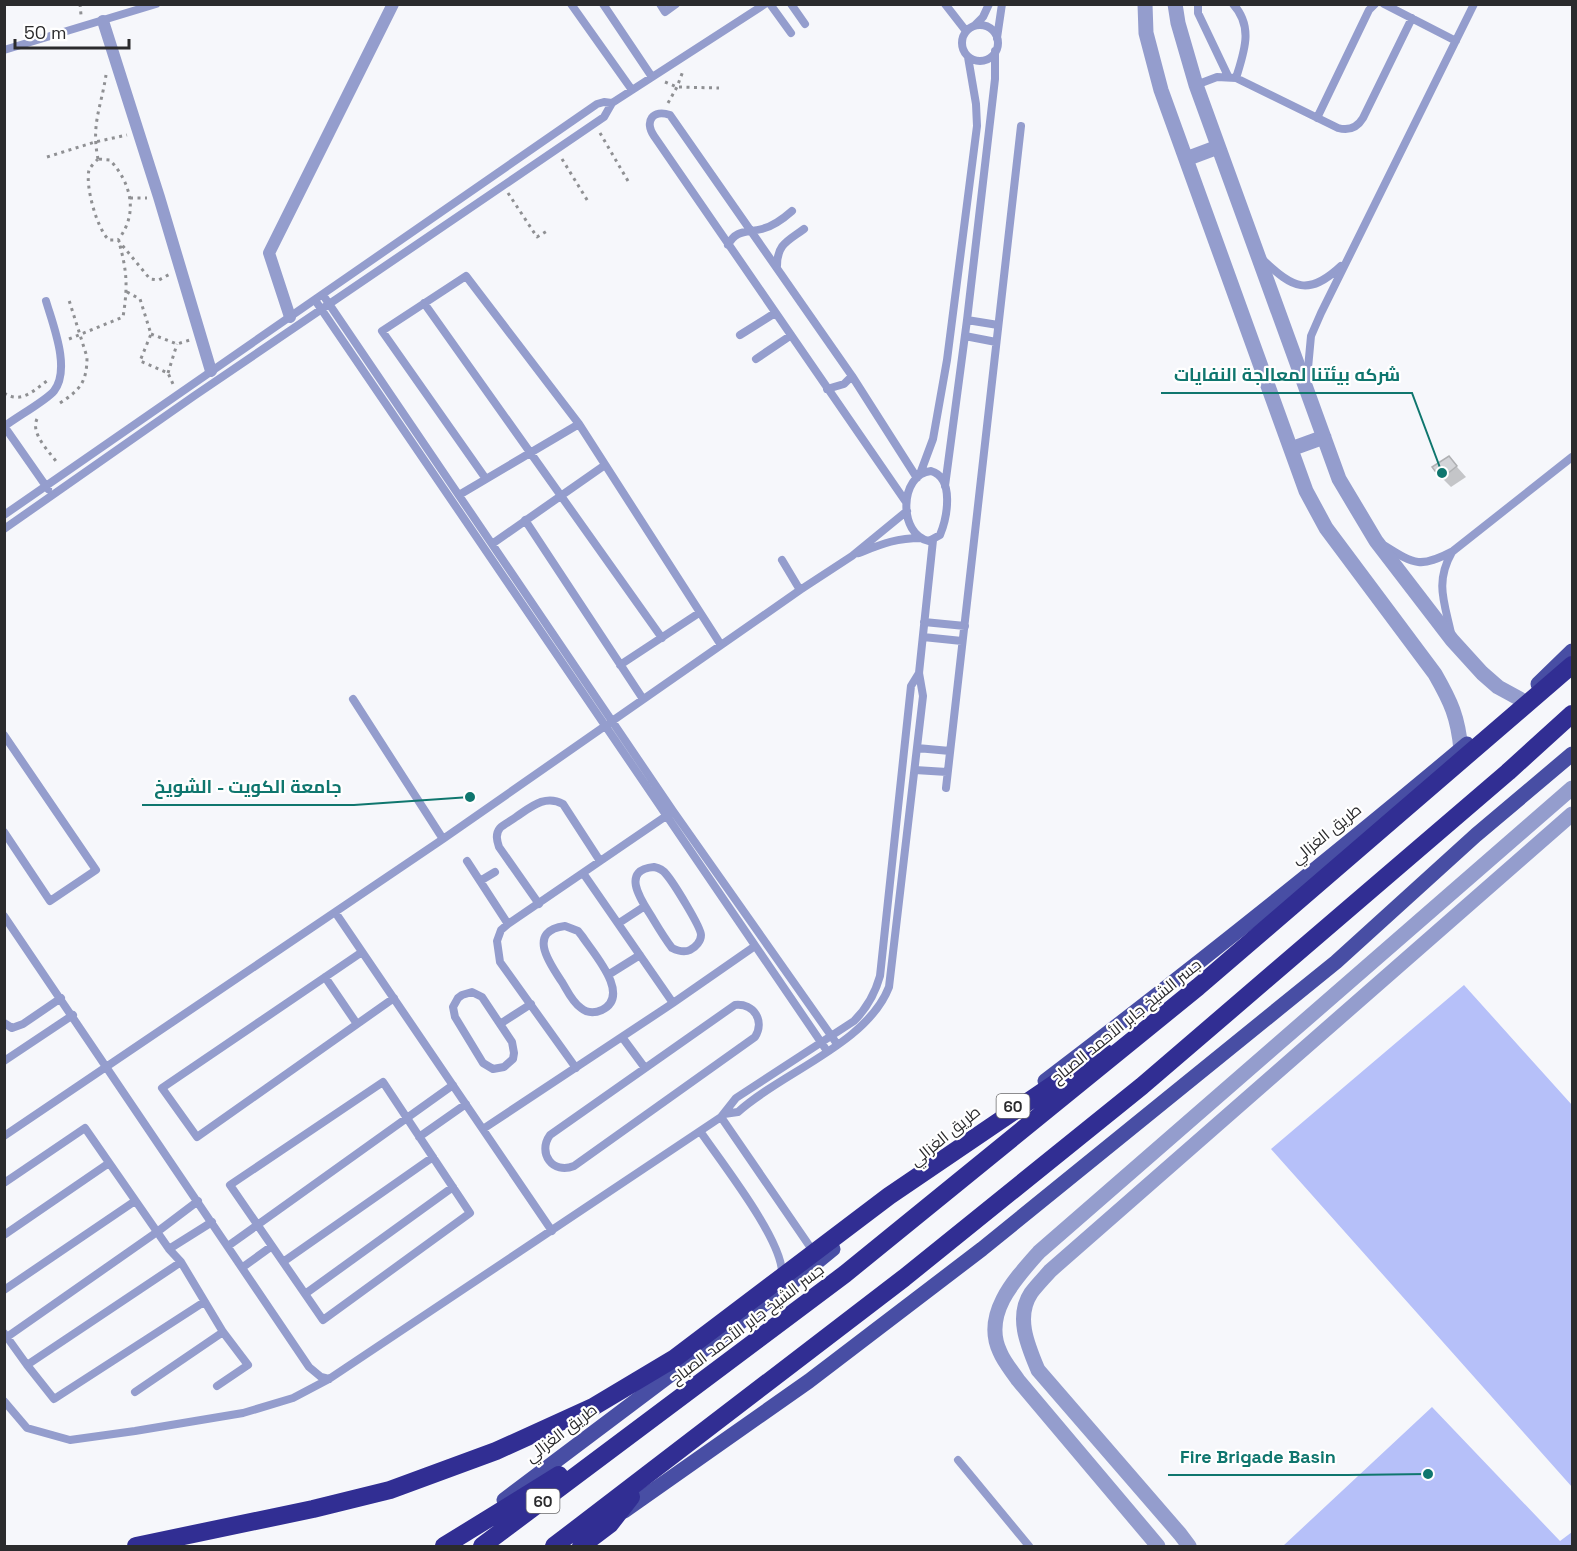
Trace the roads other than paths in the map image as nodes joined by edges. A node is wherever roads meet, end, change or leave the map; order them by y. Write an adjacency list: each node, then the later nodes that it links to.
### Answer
1 (156, 4): 21 (lane)
2 (393, 4): 54 (street)
3 (571, 4): 34 (lane)
4 (603, 4): 31 (lane)
5 (660, 4): 6 (lane)
6 (676, 4)
7 (765, 4): 31 (lane)
8 (770, 4): 25 (lane)
9 (790, 4): 22 (lane)
10 (945, 4): 24 (lane)
11 (989, 4): 23 (lane)
12 (1002, 4): 26 (lane)
13 (1144, 4): 39 (street)
14 (1175, 4): 33 (street)
15 (1198, 4): 32 (lane)
16 (1233, 4): 32 (lane)
17 (1375, 4): 36 (lane)
18 (1384, 4): 20 (lane)
19 (1474, 4): 27 (lane)
20 (1412, 18): 27 (lane); 36 (lane)
21 (103, 21): 28 (lane); 62 (street)
22 (805, 24)
23 (973, 26): 24 (lane); 26 (lane)
24 (966, 31): 30 (lane)
25 (791, 33)
26 (997, 39): 29 (lane)
27 (1456, 40): 45 (lane)
28 (4, 50)
29 (995, 51): 30 (lane); 55 (lane)
30 (968, 57): 73 (lane)
31 (652, 77): 34 (lane)
32 (1232, 77): 33 (lane); 36 (lane)
33 (1196, 85): 38 (street)
34 (632, 90): 35 (lane)
35 (612, 103): 47 (lane); 51 (lane)
36 (1317, 118)
37 (1021, 126): 56 (lane)
38 (1218, 147): 39 (street); 44 (street)
39 (1186, 159): 69 (street)
40 (792, 211): 42 (lane)
41 (804, 229): 46 (lane)
42 (751, 230): 43 (lane); 43 (lane); 46 (lane)
43 (728, 245): 53 (lane)
44 (1258, 256): 45 (lane); 65 (street)
45 (1344, 263): 65 (lane)
46 (777, 268): 63 (lane)
47 (323, 294): 48 (lane); 51 (lane)
48 (315, 300): 52 (lane); 54 (lane)
49 (46, 301): 67 (lane)
50 (424, 303): 66 (lane); 70 (lane); 74 (lane)
51 (330, 305): 52 (lane); 78 (lane)
52 (322, 310): 77 (lane); 110 (lane)
53 (774, 313): 57 (lane); 58 (lane)
54 (290, 317): 62 (lane)
55 (967, 320): 56 (lane); 59 (lane)
56 (998, 325): 60 (lane)
57 (740, 335)
58 (790, 336): 61 (lane); 64 (lane)
59 (965, 336): 60 (lane); 76 (lane)
60 (996, 342): 95 (lane)
61 (756, 359)
62 (211, 371): 75 (lane)
63 (852, 376): 64 (lane); 73 (lane)
64 (827, 388): 80 (lane)
65 (1307, 390): 68 (street)
66 (579, 424): 70 (lane); 72 (lane)
67 (5, 426): 75 (lane)
68 (1324, 436): 69 (street); 87 (street)
69 (1291, 449): 113 (street)
70 (531, 453): 74 (lane); 79 (lane)
71 (1572, 457): 89 (lane)
72 (605, 465): 79 (lane); 93 (lane)
73 (919, 476): 76 (lane); 80 (lane)
74 (486, 479): 78 (lane)
75 (46, 486): 77 (lane); 82 (lane)
76 (945, 486): 86 (lane)
77 (52, 495): 84 (lane)
78 (459, 495): 88 (lane)
79 (560, 497): 83 (lane); 97 (lane)
80 (906, 502): 81 (lane)
81 (907, 511): 85 (lane); 90 (lane)
82 (4, 515)
83 (525, 520): 88 (lane); 102 (lane)
84 (4, 529)
85 (921, 538): 86 (lane); 90 (lane)
86 (933, 540): 94 (lane)
87 (1376, 541): 89 (lane); 98 (street)
88 (492, 544): 109 (lane)
89 (1453, 551): 98 (lane)
90 (852, 556): 92 (lane)
91 (782, 560): 92 (lane)
92 (800, 590): 100 (lane)
93 (699, 613): 97 (lane); 100 (lane)
94 (924, 622): 95 (lane); 96 (lane)
95 (965, 626): 99 (lane)
96 (923, 637): 99 (lane); 104 (lane)
97 (662, 638): 102 (lane)
98 (1452, 640): 107 (street)
99 (962, 641): 114 (lane)
100 (721, 645): 106 (lane)
101 (1572, 651): 107 (main road, طريق الغزالي / 60)
102 (621, 665): 106 (lane)
103 (1572, 665): 150 (highway, جسر الشيخ جابر الأحمد الصباح / 60)
104 (919, 673): 112 (lane); 148 (lane)
105 (353, 699): 123 (lane)
106 (643, 699): 109 (lane)
107 (1520, 699): 113 (main road, طريق الغزالي / 60)
108 (1572, 714): 197 (highway, 60)
109 (612, 721): 110 (lane); 120 (lane)
110 (604, 726): 120 (lane); 123 (lane)
111 (4, 735): 122 (lane)
112 (917, 748): 114 (lane); 116 (lane)
113 (1461, 750): 180 (main road, طريق الغزالي / 60)
114 (950, 751): 117 (lane)
115 (1572, 754): 202 (main road)
116 (915, 770): 117 (lane); 152 (lane)
117 (947, 772): 118 (lane)
118 (946, 788)
119 (1572, 788): 205 (street)
120 (670, 813): 125 (lane); 135 (lane); 148 (lane)
121 (1572, 813): 206 (street)
122 (6, 836)
123 (443, 839): 131 (lane)
124 (467, 861): 128 (lane)
125 (600, 861): 127 (lane); 129 (lane)
126 (495, 872): 128 (lane)
127 (583, 873): 129 (lane); 134 (lane)
128 (480, 881): 133 (lane)
129 (539, 904): 133 (lane)
130 (645, 906): 130 (lane); 134 (lane)
131 (335, 912): 136 (lane); 155 (lane)
132 (4, 916): 140 (lane)
133 (508, 924): 143 (lane)
134 (619, 924): 137 (lane)
135 (755, 946): 142 (lane); 151 (lane)
136 (362, 952): 139 (lane); 141 (lane)
137 (640, 955): 138 (lane); 142 (lane)
138 (608, 975): 138 (lane)
139 (325, 977): 146 (lane); 146 (lane)
140 (61, 998): 144 (lane); 145 (lane)
141 (394, 998): 146 (lane); 158 (lane)
142 (673, 1003): 149 (lane)
143 (531, 1004): 147 (lane); 156 (lane)
144 (72, 1015): 154 (lane); 155 (lane)
145 (4, 1023)
146 (357, 1024)
147 (500, 1024): 147 (lane)
148 (831, 1035): 151 (lane); 152 (lane)
149 (622, 1037): 156 (lane); 157 (lane)
150 (1138, 1037): 195 (highway, جسر الشيخ جابر الأحمد الصباح / 60); 198 (highway)
151 (820, 1042): 153 (lane); 160 (lane)
152 (837, 1044): 153 (lane)
153 (826, 1051): 160 (lane)
154 (4, 1061)
155 (108, 1067): 164 (lane); 171 (lane)
156 (576, 1068): 162 (lane)
157 (645, 1068): 157 (lane)
158 (453, 1085): 159 (lane); 161 (lane)
159 (466, 1104): 162 (lane); 165 (lane)
160 (722, 1116): 163 (lane); 180 (lane)
161 (406, 1117): 165 (lane); 173 (lane); 173 (lane)
162 (483, 1129): 174 (lane)
163 (700, 1131): 174 (lane); 185 (lane)
164 (4, 1136)
165 (419, 1137): 166 (lane)
166 (433, 1157): 169 (lane); 182 (lane)
167 (109, 1163): 168 (lane); 170 (lane); 176 (lane)
168 (4, 1184)
169 (453, 1187): 186 (lane); 186 (lane)
170 (135, 1200): 175 (lane); 184 (lane)
171 (198, 1201): 172 (lane); 175 (lane)
172 (212, 1222): 177 (lane); 179 (lane)
173 (257, 1225): 177 (lane); 178 (lane)
174 (552, 1231): 191 (lane)
175 (157, 1232): 179 (lane); 189 (lane)
176 (4, 1235)
177 (228, 1246): 183 (lane)
178 (272, 1246): 182 (lane); 183 (lane)
179 (169, 1250): 181 (lane)
180 (819, 1260): 185 (main road, طريق الغزالي / 60)
181 (181, 1262): 187 (lane); 190 (lane)
182 (283, 1262): 186 (lane)
183 (243, 1267): 191 (lane)
184 (4, 1290)
185 (779, 1293): 199 (main road, طريق الغزالي / 60)
186 (305, 1294)
187 (204, 1302): 188 (lane); 190 (lane)
188 (223, 1332): 192 (lane); 193 (lane)
189 (6, 1335): 190 (lane)
190 (27, 1365)
191 (329, 1379): 194 (lane)
192 (217, 1386)
193 (135, 1392)
194 (4, 1401)
195 (604, 1456): 199 (highway); 200 (highway, 60)
196 (958, 1460): 204 (lane)
197 (644, 1478): 201 (highway, 60); 203 (highway)
198 (136, 1546)
199 (443, 1546)
200 (482, 1546)
201 (554, 1546)
202 (575, 1546)
203 (581, 1546)
204 (1029, 1546)
205 (1158, 1546)
206 (1189, 1546)

